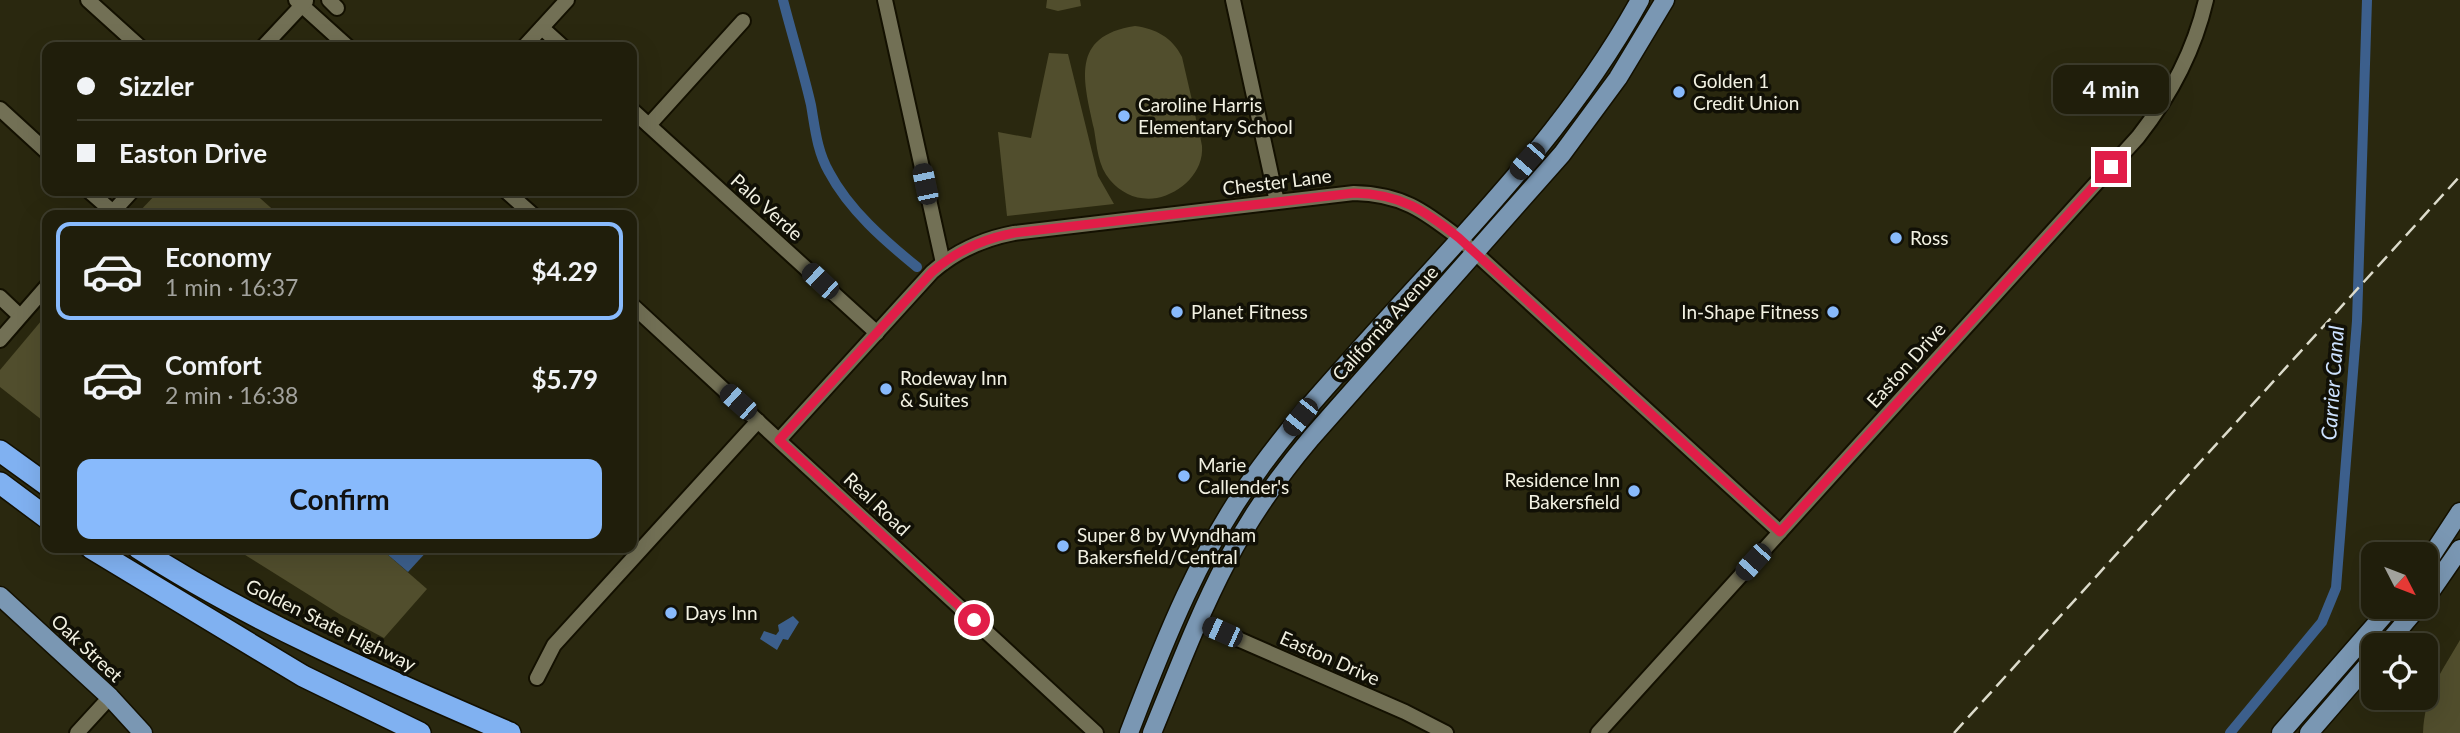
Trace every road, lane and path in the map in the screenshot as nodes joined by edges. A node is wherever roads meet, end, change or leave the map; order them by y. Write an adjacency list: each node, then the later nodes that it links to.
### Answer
1 (88, 0): 12 (street)
2 (567, 0): 10 (street)
3 (885, 0): 30 (street)
4 (1233, 0): 24 (street)
5 (1640, 0): 11 (main road); 28 (main road, California Avenue)
6 (1665, 0): 11 (main road, California Avenue)
7 (2206, 0): 48 (street, Easton Drive)
8 (302, 2): 13 (street); 14 (street)
9 (743, 21): 19 (street)
10 (542, 28): 15 (street); 16 (street)
11 (1648, 31): 29 (main road, California Avenue)
12 (134, 42)
13 (267, 42)
14 (343, 42)
15 (529, 42)
16 (557, 42)
17 (0, 109): 20 (street)
18 (637, 114): 19 (street, Palo Verde)
19 (649, 125): 35 (street, Palo Verde)
20 (42, 147)
21 (94, 196): 25 (street)
22 (127, 196): 26 (street)
23 (512, 196): 27 (street)
24 (1277, 202): 28 (street, Chester Lane); 30 (street, Chester Lane)
25 (107, 210)
26 (115, 210)
27 (527, 210)
28 (1459, 238): 29 (street, Chester Lane); 37 (main road, California Avenue)
29 (1475, 253): 42 (main road, California Avenue); 48 (street, Chester Lane)
30 (943, 263): 35 (street, Chester Lane)
31 (42, 292): 34 (street)
32 (0, 297): 34 (street)
33 (637, 310): 38 (street, Real Road)
34 (20, 316): 36 (street)
35 (877, 333): 39 (street, Chester Lane)
36 (0, 340)
37 (1325, 389): 41 (main road, California Avenue); 42 (main road)
38 (758, 421): 39 (street, Real Road); 59 (street)
39 (779, 440): 65 (street, Real Road)
40 (0, 451): 43 (highway)
41 (1261, 465): 47 (main road, California Avenue); 49 (main road)
42 (1287, 467): 49 (main road, California Avenue)
43 (42, 481)
44 (0, 483): 46 (highway)
45 (2460, 512): 50 (main road)
46 (42, 513)
47 (1224, 521): 57 (main road); 66 (main road, California Avenue)
48 (1780, 532): 69 (street, Easton Drive)
49 (1239, 539): 57 (main road, California Avenue)
50 (2438, 546)
51 (2460, 549): 54 (main road)
52 (99, 553): 63 (highway)
53 (146, 553): 64 (highway, Golden State Highway)
54 (2438, 581)
55 (0, 596): 60 (main road, Oak Street)
56 (2380, 620): 70 (main road)
57 (1199, 622): 67 (main road, California Avenue); 68 (street, Easton Drive)
58 (2361, 673): 71 (main road)
59 (537, 678)
60 (110, 697): 61 (street); 62 (main road, Oak Street)
61 (77, 733)
62 (143, 733)
63 (420, 733)
64 (510, 733)
65 (1096, 733)
66 (1129, 733)
67 (1153, 733)
68 (1446, 733)
69 (1598, 733)
70 (2281, 733)
71 (2309, 733)

